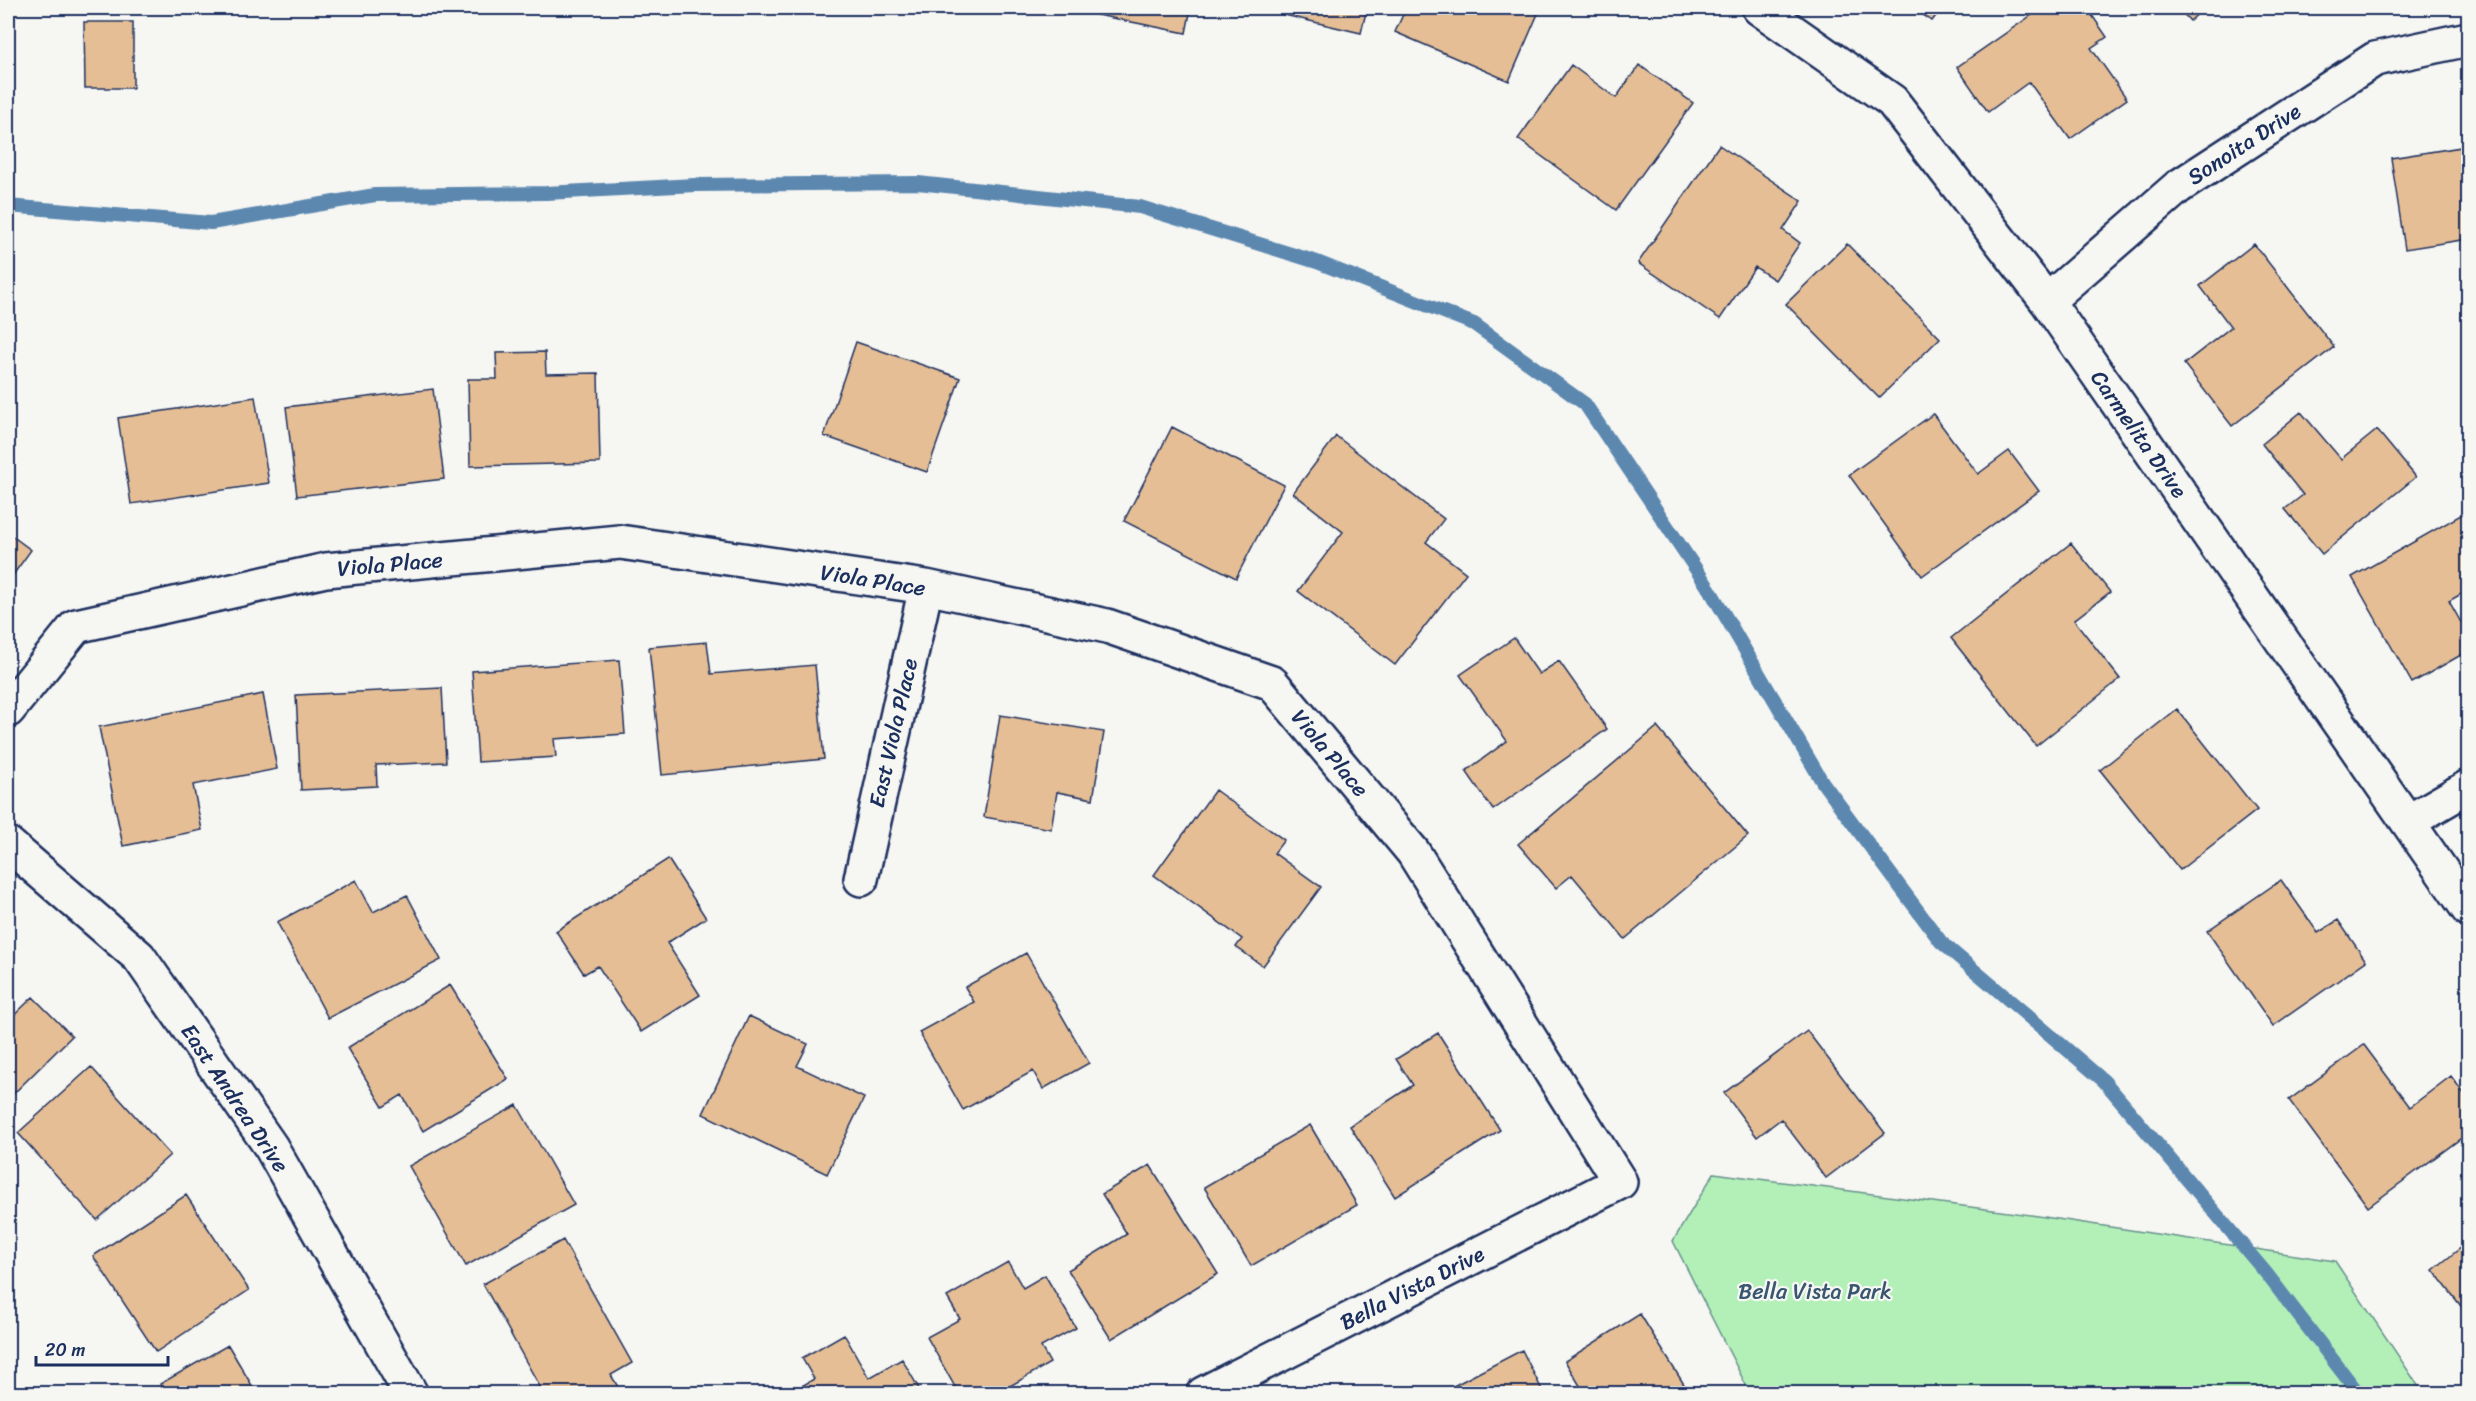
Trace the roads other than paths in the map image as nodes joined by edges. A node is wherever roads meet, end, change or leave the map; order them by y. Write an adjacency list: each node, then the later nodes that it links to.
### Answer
1 (1759, 8): 3 (street, Carmelita Drive)
2 (2469, 39): 3 (street, Sonoita Drive)
3 (2047, 301): 7 (street, Carmelita Drive)
4 (926, 587): 5 (street, Viola Place); 9 (street, East Viola Place); 11 (street, Viola Place)
5 (8, 710)
6 (2469, 787): 7 (street)
7 (2408, 822): 10 (street, Carmelita Drive)
8 (8, 844): 12 (street, East Andrea Drive)
9 (861, 879)
10 (2469, 909)
11 (1620, 1182): 13 (street, Bella Vista Drive)
12 (411, 1394)
13 (1203, 1394)

